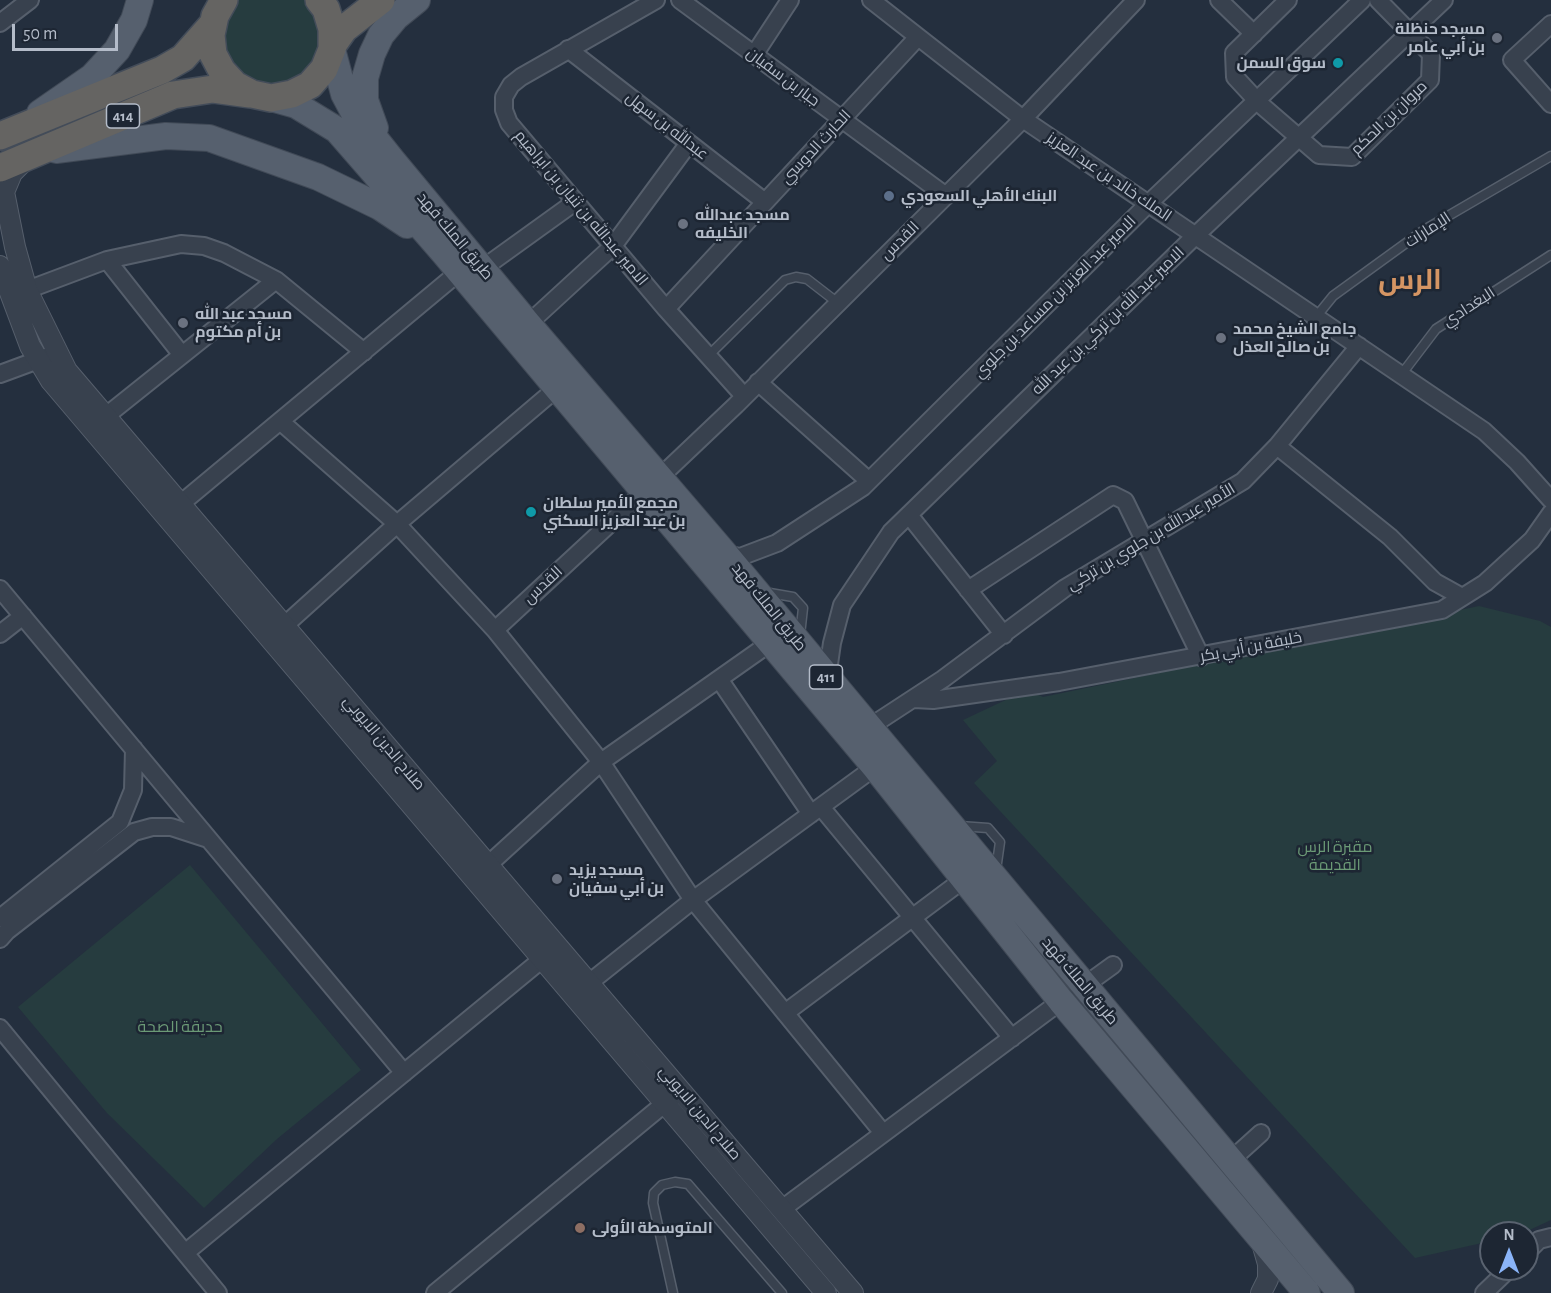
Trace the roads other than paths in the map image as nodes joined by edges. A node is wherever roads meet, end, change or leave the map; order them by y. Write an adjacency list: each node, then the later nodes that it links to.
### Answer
1 (30, 0): 17 (street)
2 (140, 0): 32 (main road)
3 (319, 0): 22 (highway)
4 (381, 0): 22 (highway)
5 (417, 0): 37 (main road)
6 (656, 0): 23 (street, الامير عبدالله بن ثنيان بن ابراهيم)
7 (680, 0): 24 (street, جبار بن سفيان)
8 (790, 0): 24 (street)
9 (1136, 0): 30 (street, القدس)
10 (1219, 0): 20 (street)
11 (1288, 0): 20 (street, مروان بن الحكم)
12 (1362, 0): 27 (street, الامير عبد العزيز بن مساعد بن جلوي)
13 (1378, 0): 19 (street, مروان بن الحكم)
14 (1444, 0): 19 (street, الامير عبد الله بن تركي بن عبد الله)
15 (877, 2): 21 (street, الملك خالد بن عبد العزيز)
16 (216, 10): 25 (highway, 414); 26 (highway)
17 (0, 23)
18 (1548, 31): 29 (street)
19 (1410, 32): 33 (street, الامير عبد الله بن تركي بن عبد الله); 33 (street, مروان بن الحكم)
20 (1254, 34): 27 (street, مروان بن الحكم)
21 (918, 37): 30 (street, الملك خالد بن عبد العزيز); 31 (street, الحارث الدوسي)
22 (332, 48): 26 (highway); 37 (main road, طريق الملك فهد / 411)
23 (568, 50): 34 (street, عبدالله بن سهل); 40 (street, الامير عبدالله بن ثنيان بن ابراهيم)
24 (754, 55): 31 (street, جبار بن سفيان)
25 (150, 75): 28 (highway); 32 (highway, 414)
26 (261, 96): 28 (highway, 414); 47 (main road, طريق الملك فهد / 411)
27 (1258, 99): 33 (street, مروان بن الحكم); 42 (street, الامير عبد العزيز بن مساعد بن جلوي)
28 (161, 100): 35 (highway, 414)
29 (1551, 105)
30 (1023, 119): 39 (street, القدس); 42 (street, الملك خالد بن عبد العزيز)
31 (841, 120): 39 (street, جبار بن سفيان); 41 (street, الحارث الدوسي)
32 (8, 133)
33 (1300, 137): 43 (street, الامير عبد الله بن تركي بن عبد الله)
34 (689, 143): 41 (street, عبدالله بن سهل); 44 (street)
35 (32, 155): 38 (highway, 414); 47 (main road); 50 (street, صلاح الدين الايوبي)
36 (1551, 156): 53 (lane, الإمارات)
37 (392, 160): 47 (main road, طريق الملك فهد / 411)
38 (0, 168)
39 (946, 196): 51 (street, القدس)
40 (575, 202): 44 (street, الامير عبدالله بن ثنيان بن ابراهيم); 47 (street)
41 (765, 202): 52 (street, الحارث الدوسي)
42 (1148, 204): 43 (street, الملك خالد بن عبد العزيز); 68 (street, الامير عبد العزيز بن مساعد بن جلوي)
43 (1196, 236): 53 (street, الملك خالد بن عبد العزيز); 73 (street, الامير عبد الله بن تركي بن عبد الله)
44 (613, 246): 52 (street, الامير عبدالله بن ثنيان بن ابراهيم); 54 (street)
45 (1551, 255): 61 (lane, البغدادي)
46 (107, 260): 49 (street); 50 (street); 57 (street)
47 (462, 264): 54 (main road, طريق الملك فهد / 411); 56 (street); 63 (main road, طريق الملك فهد / 411)
48 (0, 266): 58 (street, صلاح الدين الايوبي)
49 (276, 280): 56 (street); 57 (street)
50 (27, 290): 58 (street, صلاح الدين الايوبي)
51 (838, 303): 59 (lane); 62 (street, القدس)
52 (666, 309): 59 (street, الامير عبدالله بن ثنيان بن ابراهيم)
53 (1316, 317): 55 (street, الملك خالد بن عبد العزيز)
54 (528, 324): 69 (main road, طريق الملك فهد / 411)
55 (1359, 346): 61 (street, الملك خالد بن عبد العزيز); 67 (street, الأمير عبدالله بن جلوي بن تركي)
56 (364, 351): 66 (street)
57 (182, 355): 65 (street)
58 (47, 356): 60 (street); 65 (street, صلاح الدين الايوبي); 71 (street, صلاح الدين الايوبي)
59 (708, 356): 64 (street, الامير عبدالله بن ثنيان بن ابراهيم)
60 (0, 374)
61 (1401, 375): 70 (street, الملك خالد بن عبد العزيز)
62 (758, 382): 64 (street, القدس); 68 (street)
63 (556, 388): 69 (main road, طريق الملك فهد / 411); 74 (street)
64 (744, 396): 69 (street, القدس)
65 (106, 416): 71 (street, صلاح الدين الايوبي)
66 (280, 421): 71 (street); 74 (street)
67 (1277, 446): 75 (street, الأمير عبدالله بن جلوي بن تركي); 79 (street)
68 (869, 481): 76 (street, الامير عبد العزيز بن مساعد بن جلوي)
69 (651, 485): 76 (main road, طريق الملك فهد / 411); 82 (street, القدس); 85 (main road, طريق الملك فهد / 411)
70 (1551, 500)
71 (174, 510): 81 (street, صلاح الدين الايوبي); 103 (street, صلاح الدين الايوبي)
72 (1551, 513): 79 (street, خليفة بن أبي بكر)
73 (909, 515): 78 (street); 87 (street, الامير عبد الله بن تركي بن عبد الله)
74 (397, 524): 81 (street); 82 (street)
75 (1144, 542): 78 (street); 84 (street, الأمير عبدالله بن جلوي بن تركي); 86 (street)
76 (725, 554): 87 (main road, طريق الملك فهد / 411)
77 (0, 588): 80 (street)
78 (968, 590): 84 (street)
79 (1462, 597): 86 (street, خليفة بن أبي بكر)
80 (23, 616): 83 (street); 91 (street)
81 (284, 626): 96 (street, صلاح الدين الايوبي)
82 (495, 630): 92 (street)
83 (0, 634)
84 (1004, 635): 89 (street)
85 (770, 643): 88 (street); 93 (main road, طريق الملك فهد / 411)
86 (1201, 657): 89 (street, خليفة بن أبي بكر)
87 (827, 678): 90 (main road, طريق الملك فهد / 411)
88 (719, 679): 92 (street); 94 (street)
89 (914, 699): 90 (street)
90 (868, 728): 97 (main road, طريق الملك فهد / 411)
91 (134, 749): 95 (street); 99 (street)
92 (601, 762): 96 (street); 98 (street)
93 (874, 767): 94 (street); 97 (main road, طريق الملك فهد / 411)
94 (816, 810): 98 (street); 100 (street)
95 (209, 839): 101 (street); 111 (street)
96 (488, 865): 102 (street, صلاح الدين الايوبي)
97 (975, 874): 100 (street); 106 (main road, طريق الملك فهد / 411); 107 (main road, طريق الملك فهد / 411)
98 (693, 900): 105 (street); 108 (street)
99 (0, 918)
100 (912, 918): 108 (street); 110 (street)
101 (0, 939)
102 (558, 947): 103 (street); 105 (street, صلاح الدين الايوبي)
103 (542, 959): 111 (street); 113 (street, صلاح الدين الايوبي)
104 (1113, 965): 106 (street)
105 (589, 983): 112 (street, صلاح الدين الايوبي)
106 (1084, 986): 116 (main road, طريق الملك فهد / 411)
107 (1061, 1001): 110 (street); 118 (main road, طريق الملك فهد / 411)
108 (785, 1013): 114 (street)
109 (0, 1028): 119 (street)
110 (1012, 1038): 114 (street)
111 (404, 1073): 119 (street)
112 (681, 1090): 113 (street); 117 (street, صلاح الدين الايوبي)
113 (665, 1103): 122 (street); 125 (street, صلاح الدين الايوبي)
114 (883, 1133): 117 (street)
115 (1261, 1133): 116 (street)
116 (1230, 1161): 129 (main road, طريق الملك فهد / 411)
117 (782, 1209): 126 (street, صلاح الدين الايوبي)
118 (1260, 1238): 127 (street); 128 (main road, طريق الملك فهد / 411)
119 (185, 1253): 121 (street)
120 (1496, 1281): 130 (street)
121 (218, 1293)
122 (435, 1293)
123 (673, 1293): 124 (lane)
124 (782, 1293)
125 (826, 1293)
126 (853, 1293)
127 (1261, 1293)
128 (1307, 1293)
129 (1341, 1293)
130 (1484, 1293)

